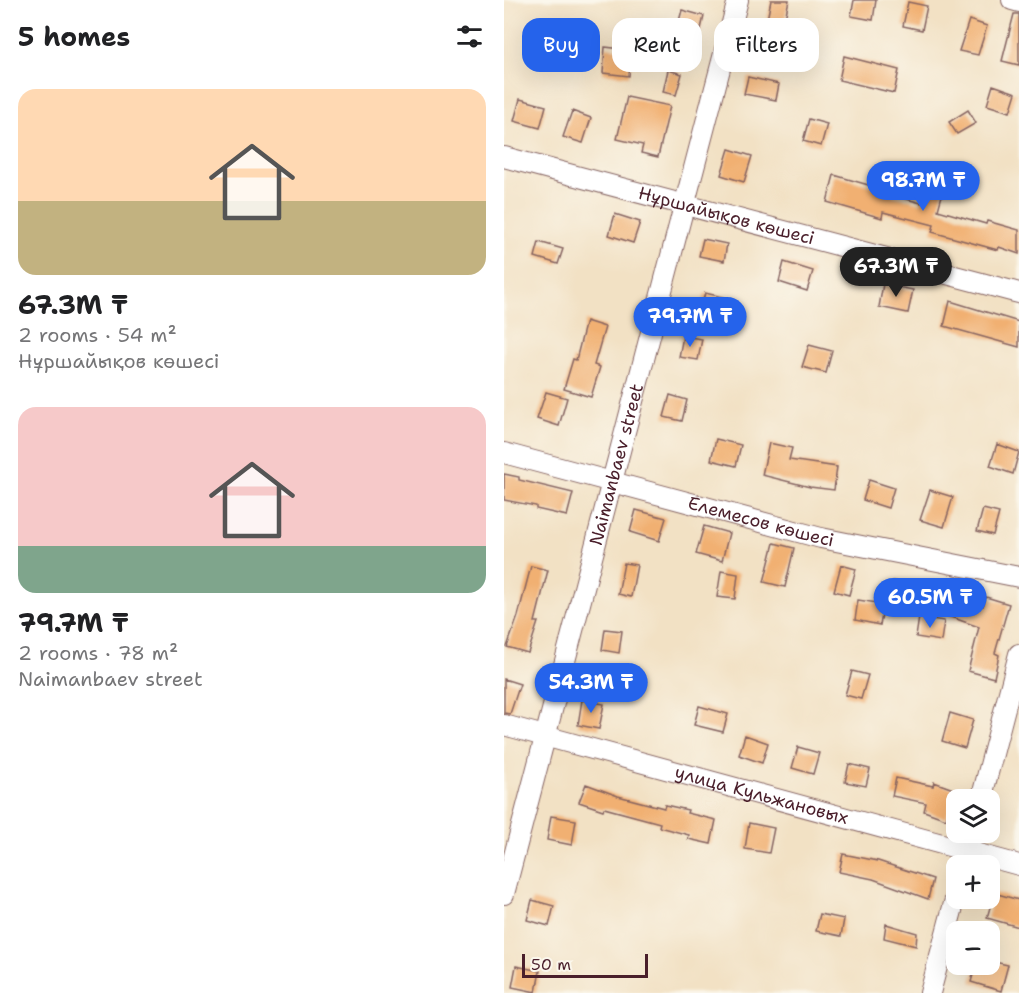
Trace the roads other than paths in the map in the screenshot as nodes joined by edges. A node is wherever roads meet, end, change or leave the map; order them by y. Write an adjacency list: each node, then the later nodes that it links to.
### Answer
1 (738, 0): 5 (street, Naimanbaev street)
2 (1012, 0): 3 (street)
3 (1019, 2)
4 (504, 156): 5 (street, Нұршайықов көшесі)
5 (684, 205): 6 (street, Нұршайықов көшесі); 8 (street, Naimanbaev street)
6 (1019, 293)
7 (504, 453): 8 (street, Елемесов көшесі)
8 (611, 481): 9 (street, Елемесов көшесі); 12 (street, Naimanbaev street)
9 (1019, 577)
10 (1019, 654): 13 (street)
11 (504, 725): 12 (street, улица Кульжановых)
12 (545, 736): 14 (street, улица Кульжановых); 16 (street, Naimanbaev street)
13 (984, 789)
14 (968, 849): 15 (street, улица Кульжановых)
15 (1019, 864)
16 (504, 894)
17 (952, 909): 18 (street)
18 (930, 993)

